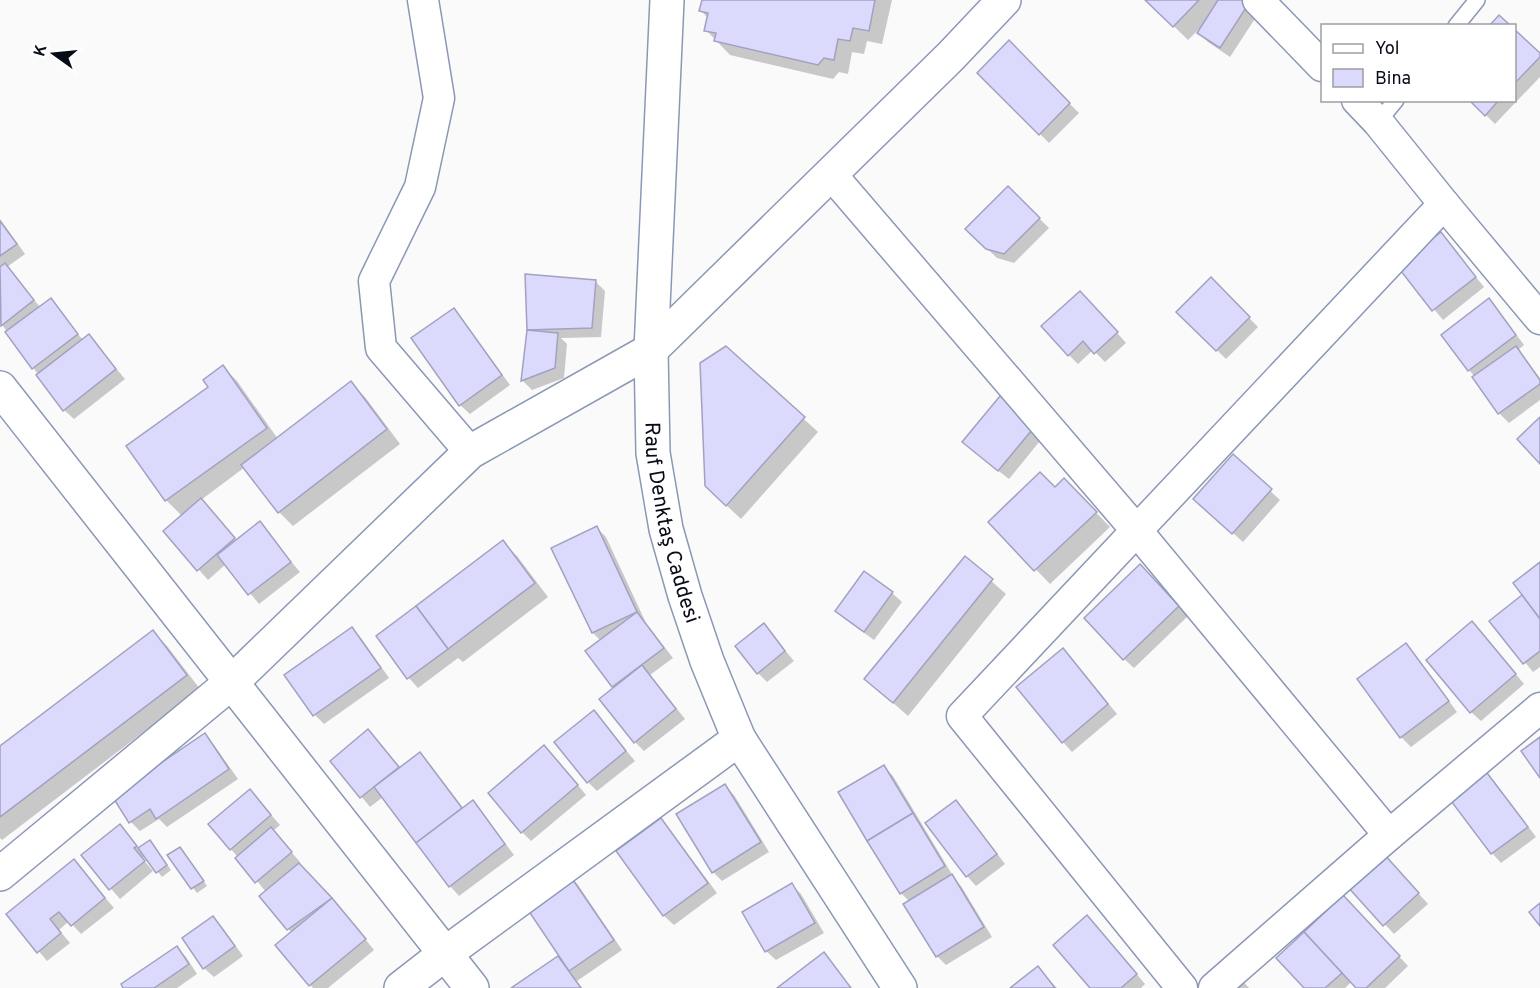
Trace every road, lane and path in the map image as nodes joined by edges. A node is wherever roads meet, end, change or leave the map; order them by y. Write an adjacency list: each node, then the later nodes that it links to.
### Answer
1 (423, 0): 15 (street)
2 (667, 0): 13 (street, Rauf Denktaş Caddesi)
3 (1004, 0): 10 (street)
4 (1258, 0): 7 (street)
5 (1477, 0): 6 (lane)
6 (1458, 24)
7 (1321, 64)
8 (1362, 102): 9 (street)
9 (1387, 111): 11 (street)
10 (830, 173): 13 (street); 16 (street)
11 (1444, 204): 12 (street); 16 (street)
12 (1540, 319)
13 (651, 350): 15 (street); 19 (street, Rauf Denktaş Caddesi)
14 (0, 388): 17 (street)
15 (470, 452): 17 (street)
16 (1137, 531): 20 (street); 26 (street)
17 (232, 682): 21 (street); 22 (street)
18 (1540, 708): 20 (street)
19 (739, 739): 22 (street); 25 (street, Rauf Denktaş Caddesi)
20 (1389, 835): 27 (street)
21 (0, 874)
22 (446, 952): 23 (street); 24 (street)
23 (400, 988)
24 (472, 988)
25 (900, 988)
26 (1182, 988)
27 (1214, 988)

